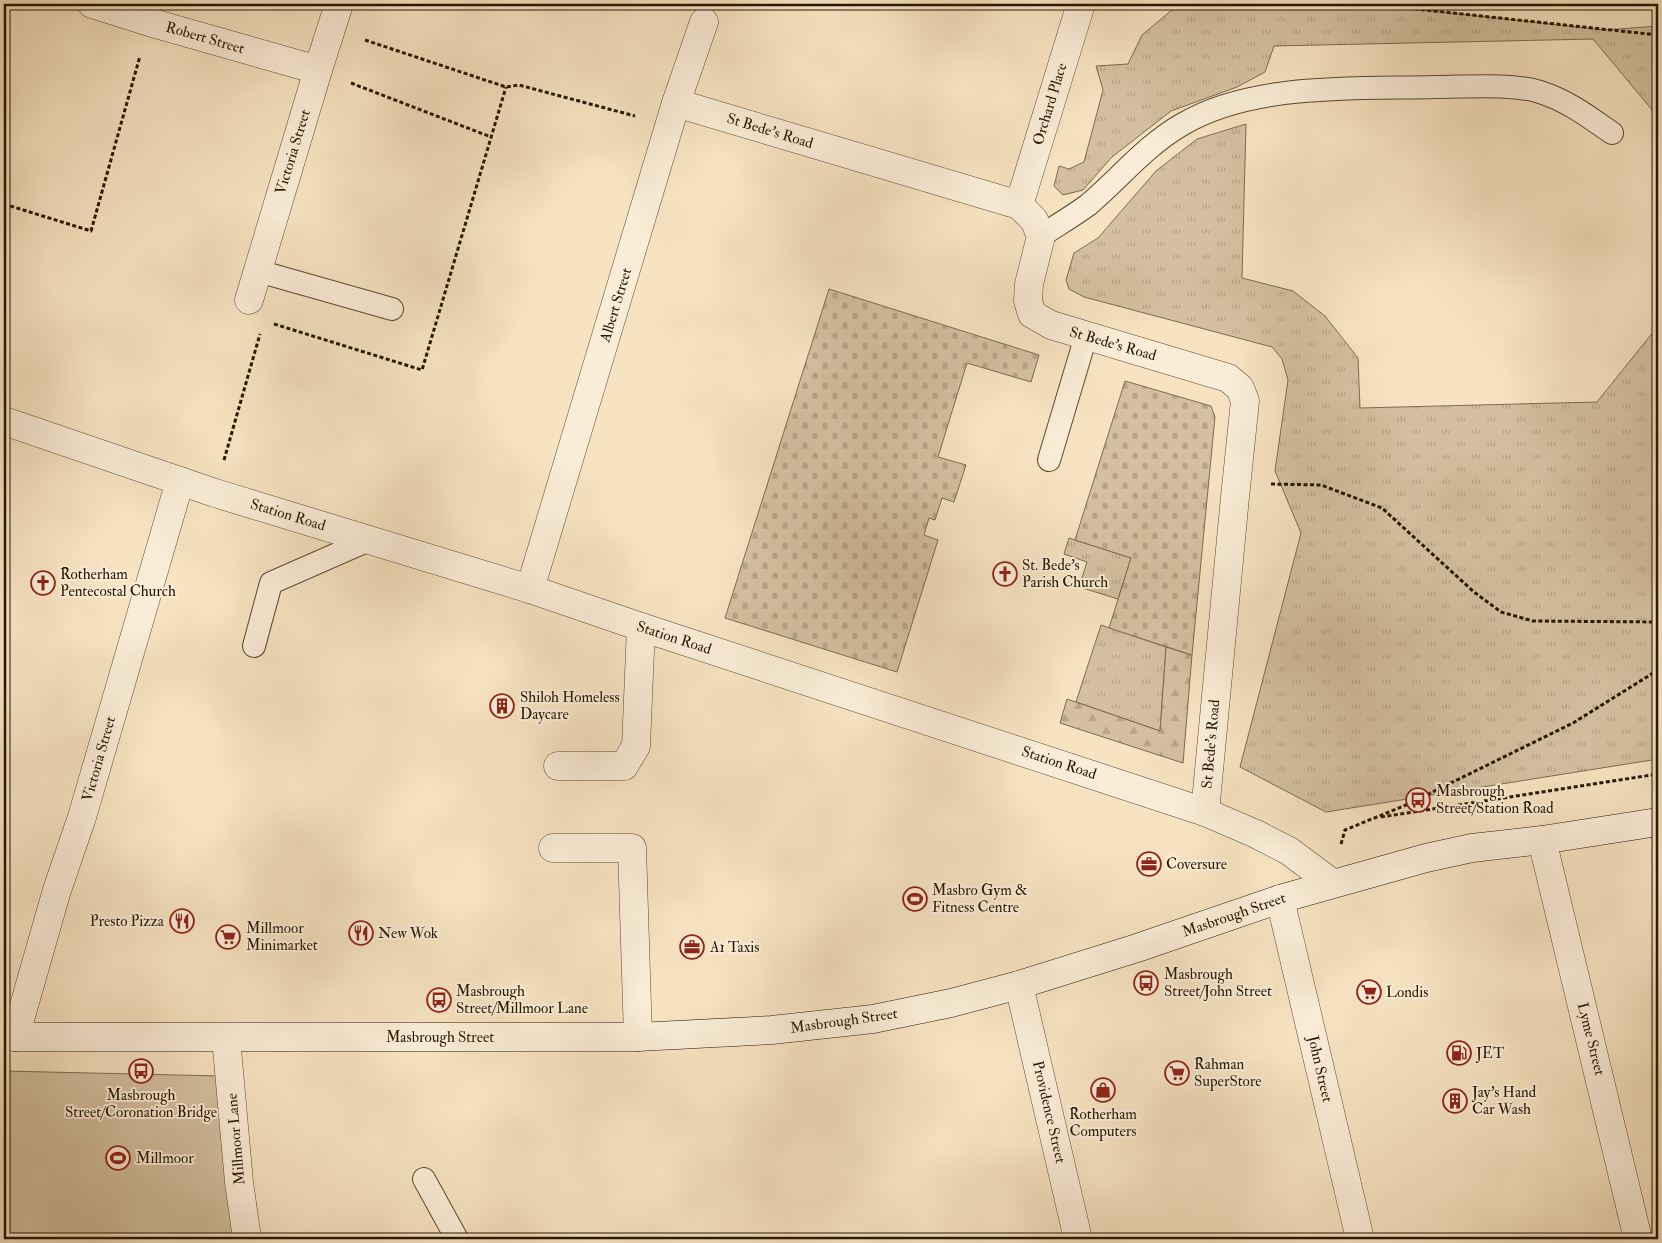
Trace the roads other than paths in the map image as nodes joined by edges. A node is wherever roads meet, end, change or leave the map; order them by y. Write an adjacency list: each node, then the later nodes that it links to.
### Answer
1 (92, 4): 5 (street, Robert Street)
2 (1081, 4): 8 (street, Orchard Place)
3 (335, 16): 5 (street, Victoria Street)
4 (704, 22): 6 (street, Albert Street)
5 (318, 70): 10 (street, Victoria Street)
6 (673, 115): 8 (street, St Bede's Road); 18 (street, Albert Street)
7 (1612, 133): 9 (lane)
8 (1019, 205): 9 (street)
9 (1040, 236): 13 (street, St Bede's Road)
10 (258, 272): 11 (lane); 12 (street, Victoria Street)
11 (392, 309)
12 (256, 311)
13 (1086, 336): 15 (lane); 22 (street, St Bede's Road)
14 (4, 421): 16 (street, Station Road)
15 (1049, 460)
16 (180, 481): 17 (street, Station Road); 29 (street, Victoria Street)
17 (369, 540): 18 (street, Station Road); 20 (lane)
18 (530, 589): 19 (street, Station Road)
19 (641, 628): 21 (street); 22 (street, Station Road)
20 (254, 646)
21 (558, 766)
22 (1205, 812): 26 (street, Station Road)
23 (1658, 822): 24 (street, Masbrough Street)
24 (1542, 840): 26 (street, Masbrough Street); 37 (street, Lyme Street)
25 (553, 848): 30 (street)
26 (1332, 883): 27 (street, Masbrough Street)
27 (1280, 899): 28 (street, Masbrough Street); 36 (street, John Street)
28 (1020, 985): 30 (street, Masbrough Street); 35 (street, Providence Street)
29 (10, 1036): 31 (street, Masbrough Street)
30 (638, 1037): 31 (street, Masbrough Street)
31 (226, 1038): 33 (street, Millmoor Lane)
32 (424, 1179): 34 (lane)
33 (246, 1239)
34 (457, 1239)
35 (1078, 1239)
36 (1360, 1239)
37 (1638, 1239)

